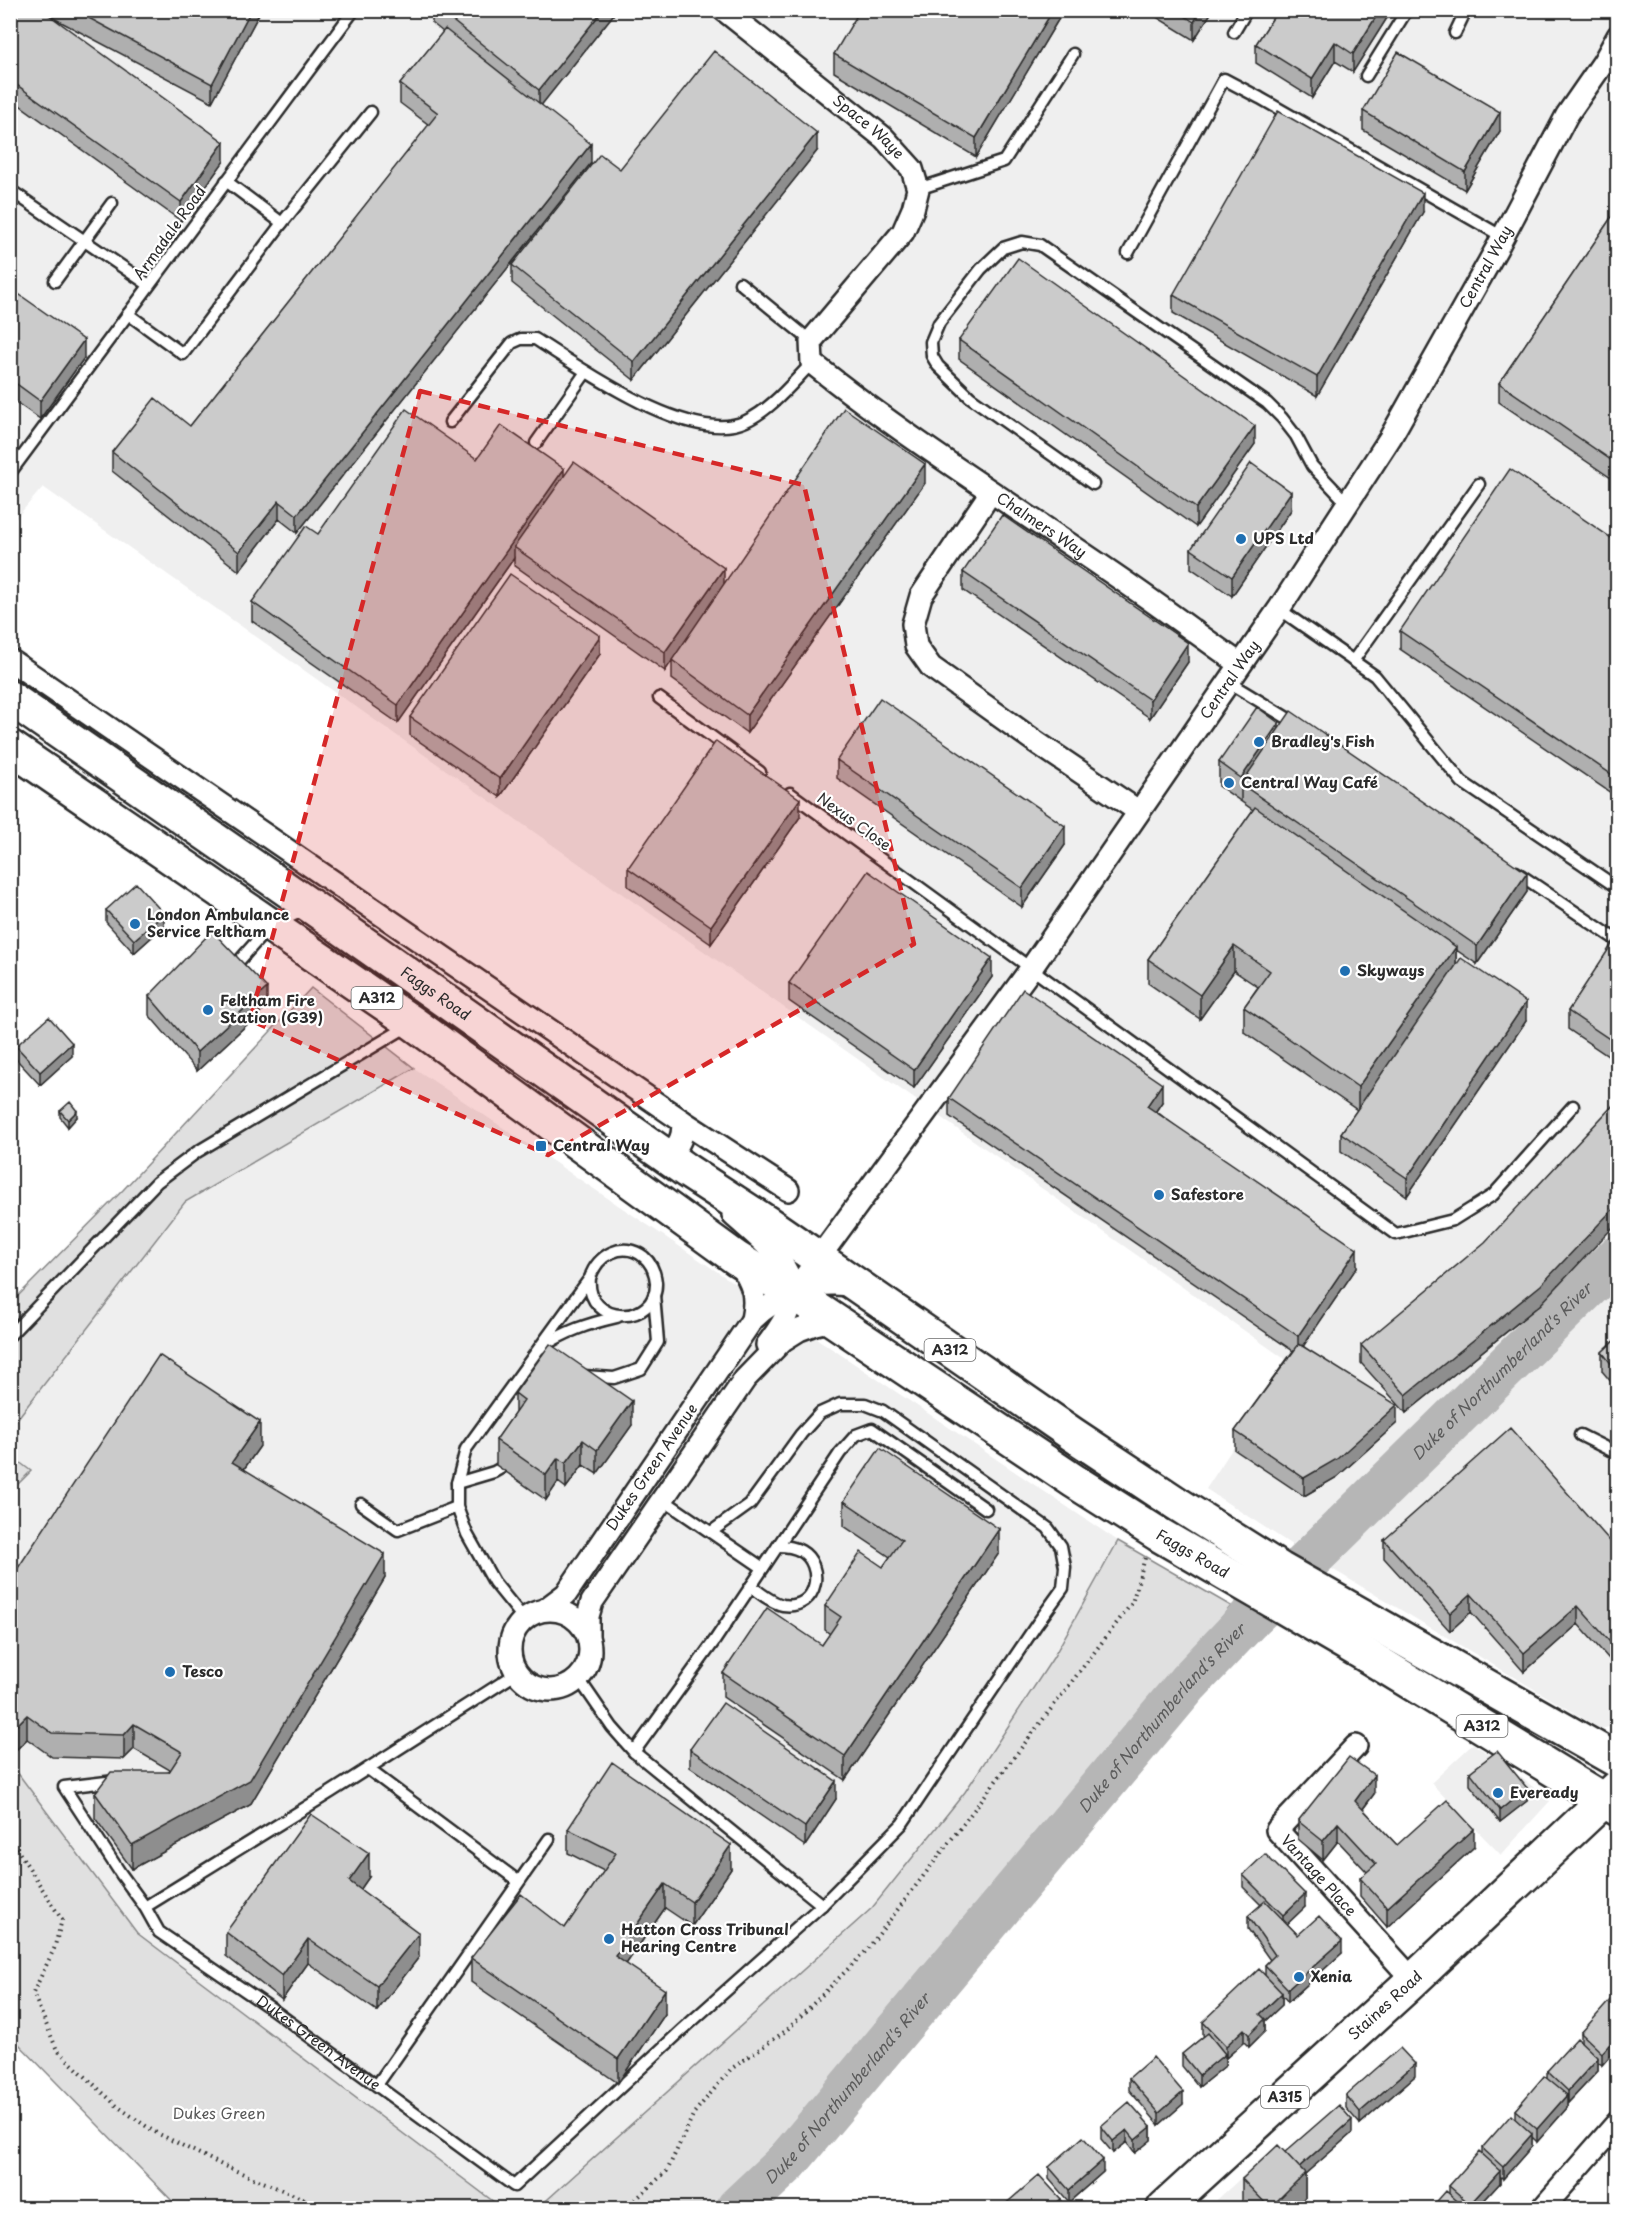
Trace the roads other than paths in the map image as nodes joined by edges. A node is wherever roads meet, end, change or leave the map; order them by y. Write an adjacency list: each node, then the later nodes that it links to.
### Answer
1 (354, 10): 13 (lane, Armadale Road)
2 (724, 10): 14 (street, Space Waye)
3 (1247, 10): 6 (lane)
4 (1407, 10): 11 (lane)
5 (1466, 10): 7 (lane)
6 (1234, 32)
7 (1455, 33)
8 (1617, 36): 10 (street, Central Way)
9 (1073, 54): 14 (lane)
10 (1610, 67): 18 (street, Central Way)
11 (1366, 76)
12 (371, 112): 17 (lane)
13 (226, 181): 17 (lane); 23 (lane, Armadale Road)
14 (918, 189): 25 (street)
15 (10, 190): 19 (lane)
16 (112, 202): 19 (lane)
17 (282, 223): 24 (lane)
18 (1503, 237): 20 (lane); 34 (street, Central Way)
19 (84, 240): 21 (lane); 23 (lane)
20 (1128, 253)
21 (55, 281)
22 (740, 283): 25 (lane)
23 (149, 285): 24 (lane, Armadale Road)
24 (128, 315): 30 (lane, Armadale Road)
25 (811, 341): 26 (street)
26 (812, 363): 27 (lane); 33 (street, Chalmers Way)
27 (586, 372): 28 (lane); 29 (lane)
28 (450, 422)
29 (536, 443)
30 (10, 473)
31 (1093, 484): 34 (lane)
32 (1479, 484): 37 (lane)
33 (991, 492): 38 (street, Chalmers Way); 46 (street)
34 (1347, 503): 35 (street, Central Way)
35 (1279, 609): 37 (lane); 38 (street, Central Way)
36 (10, 660): 56 (street)
37 (1353, 661): 48 (lane)
38 (1240, 664): 39 (street, Central Way)
39 (1228, 682): 42 (lane); 46 (street, Central Way)
40 (10, 698): 49 (main road, Faggs Road / A312)
41 (659, 698): 44 (lane)
42 (1308, 731)
43 (10, 747): 50 (main road, Faggs Road / A312)
44 (774, 782)
45 (783, 789): 53 (lane, Nexus Close)
46 (1138, 811): 53 (street, Central Way)
47 (1509, 868): 51 (lane)
48 (1617, 888)
49 (312, 907): 50 (lane); 57 (main road, Faggs Road / A312)
50 (270, 926): 52 (lane); 54 (main road, Faggs Road / A312)
51 (1617, 941)
52 (232, 970)
53 (1030, 970): 55 (lane, Nexus Close); 61 (street, Central Way)
54 (413, 1023): 59 (main road, Faggs Road / A312); 66 (lane)
55 (1572, 1106)
56 (682, 1121): 57 (street); 58 (street)
57 (677, 1165): 61 (main road, Faggs Road / A312); 61 (street)
58 (788, 1190)
59 (736, 1258): 61 (main road, Faggs Road / A312); 64 (street, Faggs Road)
60 (590, 1278): 62 (lane); 63 (lane); 67 (lane)
61 (811, 1279): 64 (street); 65 (main road, Faggs Road / A312); 69 (street, Dukes Green Avenue); 70 (main road); 90 (main road, Faggs Road / A312)
62 (654, 1295): 63 (lane); 68 (lane)
63 (620, 1316): 67 (lane)
64 (752, 1320): 83 (street, Dukes Green Avenue)
65 (833, 1320): 69 (street, Dukes Green Avenue); 70 (main road, Faggs Road / A312)
66 (10, 1335)
67 (535, 1351): 74 (lane)
68 (575, 1378)
69 (745, 1379): 75 (street, Dukes Green Avenue)
70 (950, 1398): 93 (main road, Faggs Road / A312)
71 (1580, 1435): 72 (lane)
72 (1617, 1454)
73 (501, 1468): 74 (lane)
74 (457, 1483): 77 (lane)
75 (662, 1499): 79 (lane); 85 (street, Dukes Green Avenue)
76 (361, 1504): 77 (lane)
77 (457, 1507): 84 (lane)
78 (986, 1509): 80 (lane)
79 (711, 1532): 81 (lane); 96 (lane, Dukes Green Avenue)
80 (778, 1546): 81 (lane); 82 (lane)
81 (763, 1568): 82 (lane)
82 (751, 1586): 89 (lane)
83 (546, 1610): 84 (street); 85 (street)
84 (524, 1619): 86 (street)
85 (588, 1634): 87 (street)
86 (517, 1673): 87 (street); 91 (lane)
87 (579, 1679): 89 (lane)
88 (1356, 1746): 98 (street, Vantage Place)
89 (634, 1752): 96 (lane)
90 (1617, 1761)
91 (368, 1769): 95 (lane); 97 (lane)
92 (127, 1780): 97 (lane, Dukes Green Avenue)
93 (1612, 1798): 98 (main road, Staines Road / A315)
94 (549, 1839): 95 (lane)
95 (518, 1881): 99 (lane)
96 (822, 1905): 99 (lane, Dukes Green Avenue)
97 (146, 1907): 99 (lane, Dukes Green Avenue)
98 (1413, 1980): 101 (main road, Staines Road / A315)
99 (377, 2085)
100 (1617, 2122): 102 (street)
101 (1174, 2203)
102 (1543, 2208)

